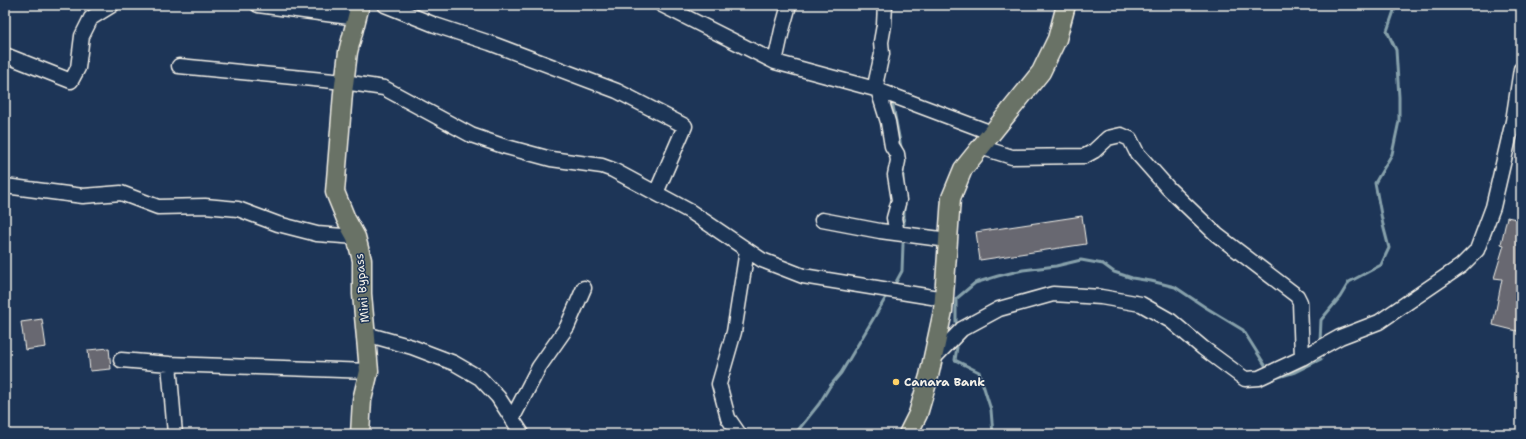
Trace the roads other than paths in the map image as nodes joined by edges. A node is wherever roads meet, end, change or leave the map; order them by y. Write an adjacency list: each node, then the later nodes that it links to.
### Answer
1 (112, 5): 9 (street)
2 (258, 5): 8 (street)
3 (385, 5): 18 (street)
4 (662, 5): 10 (street)
5 (789, 5): 10 (street)
6 (885, 5): 14 (street)
7 (1066, 5): 15 (main road)
8 (359, 11): 13 (main road, Mini Bypass)
9 (5, 55)
10 (775, 62): 14 (street)
11 (179, 66): 13 (street)
12 (1521, 69): 28 (street)
13 (344, 82): 18 (street); 21 (main road, Mini Bypass)
14 (878, 90): 15 (street); 20 (street)
15 (992, 133): 16 (main road)
16 (980, 147): 22 (main road); 28 (street)
17 (5, 186): 21 (street)
18 (656, 193): 23 (street)
19 (822, 220): 20 (street)
20 (897, 233): 22 (street)
21 (356, 237): 26 (main road, Mini Bypass)
22 (948, 240): 25 (main road)
23 (747, 250): 25 (street); 36 (street)
24 (584, 288): 32 (street)
25 (944, 299): 27 (main road)
26 (366, 334): 31 (main road, Mini Bypass); 32 (street)
27 (934, 358): 28 (street); 37 (main road)
28 (1302, 358)
29 (121, 360): 30 (street)
30 (169, 364): 31 (street); 33 (street)
31 (369, 371): 34 (main road, Mini Bypass)
32 (512, 419): 35 (street)
33 (175, 434)
34 (360, 434)
35 (522, 434)
36 (739, 434)
37 (908, 434)

